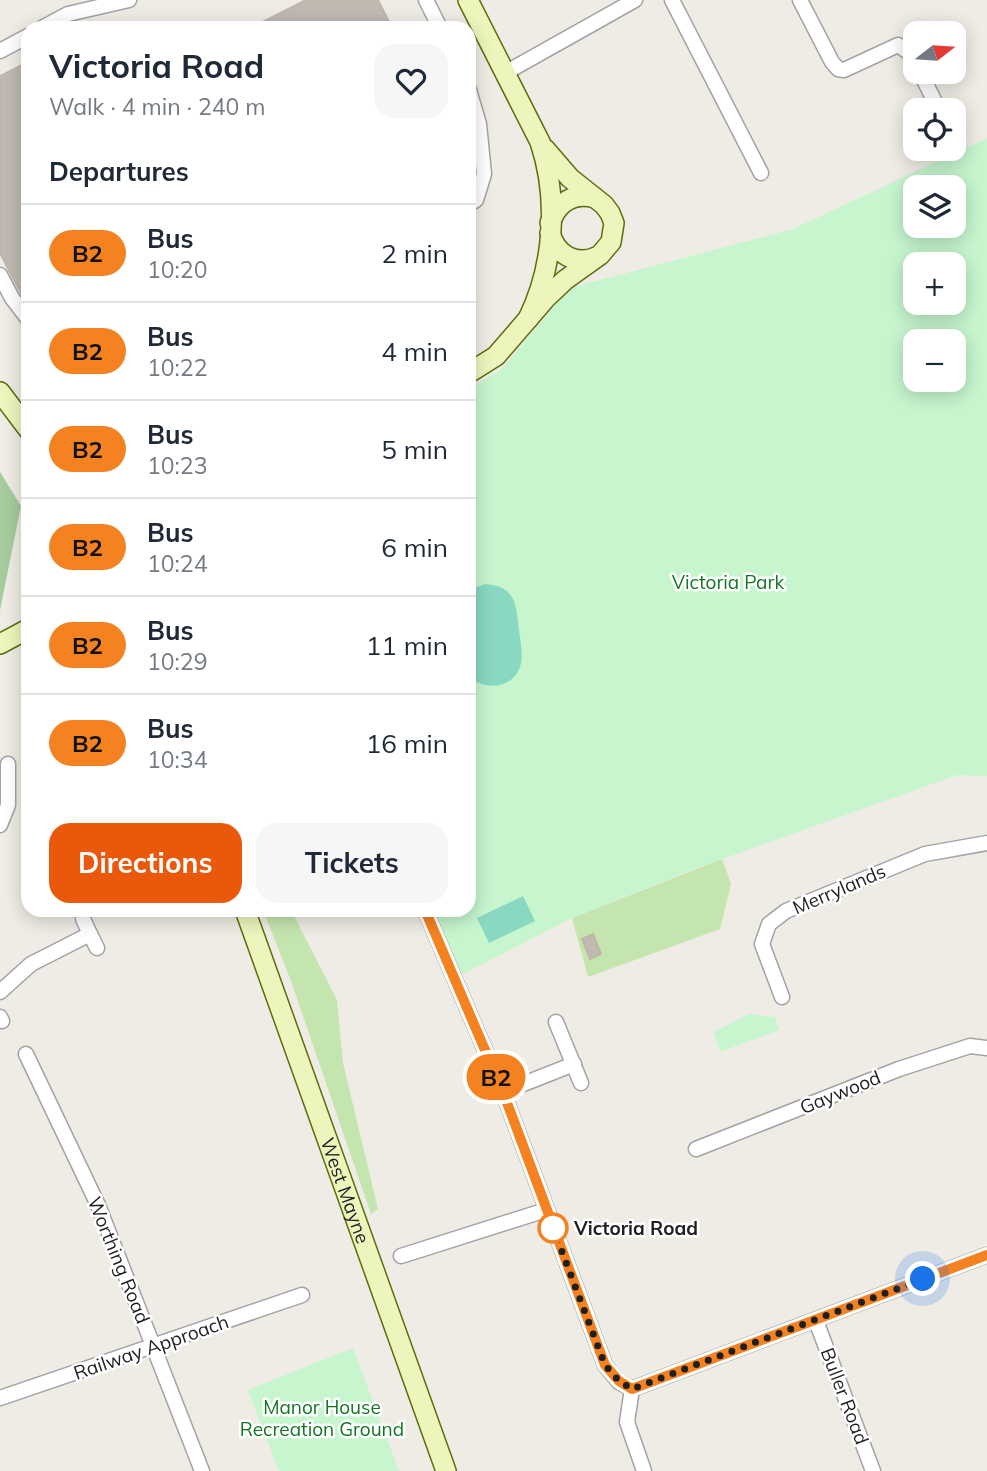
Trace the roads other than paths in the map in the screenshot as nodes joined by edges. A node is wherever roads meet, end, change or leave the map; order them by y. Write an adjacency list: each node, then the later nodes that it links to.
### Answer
1 (129, 0): 7 (street)
2 (426, 0): 8 (street)
3 (468, 0): 12 (street)
4 (635, 0): 12 (street)
5 (673, 0): 15 (street)
6 (800, 0): 10 (street)
7 (55, 21)
8 (436, 21)
9 (21, 40): 11 (street)
10 (903, 49)
11 (0, 51)
12 (505, 73): 14 (street)
13 (476, 114): 17 (street)
14 (540, 142): 16 (street); 18 (street)
15 (761, 173)
16 (595, 198): 18 (street); 19 (street)
17 (476, 200)
18 (550, 228): 19 (street); 22 (street)
19 (600, 255): 22 (street)
20 (0, 275): 21 (street)
21 (21, 310)
22 (528, 319): 23 (street)
23 (476, 369)
24 (0, 392): 25 (street)
25 (21, 420)
26 (21, 633): 27 (street)
27 (0, 644)
28 (8, 764): 29 (street)
29 (4, 789): 30 (street)
30 (0, 825)
31 (987, 842): 36 (street, Merrylands)
32 (248, 917): 53 (street, West Mayne)
33 (428, 917): 42 (street)
34 (83, 919): 35 (street)
35 (0, 992)
36 (782, 997)
37 (556, 1023): 40 (street)
38 (987, 1048): 43 (street, Gaywood)
39 (26, 1054): 49 (street, Worthing Road)
40 (574, 1064): 41 (street); 42 (street)
41 (581, 1083)
42 (503, 1092): 44 (street)
43 (696, 1149)
44 (547, 1210): 46 (street); 50 (street)
45 (987, 1255): 48 (street)
46 (401, 1256)
47 (302, 1295): 49 (street, Railway Approach)
48 (816, 1321): 50 (street); 55 (street, Buller Road)
49 (155, 1347): 51 (street, Railway Approach); 52 (street, Worthing Road)
50 (632, 1389): 54 (street)
51 (0, 1398)
52 (202, 1471)
53 (446, 1471)
54 (644, 1471)
55 (873, 1471)

